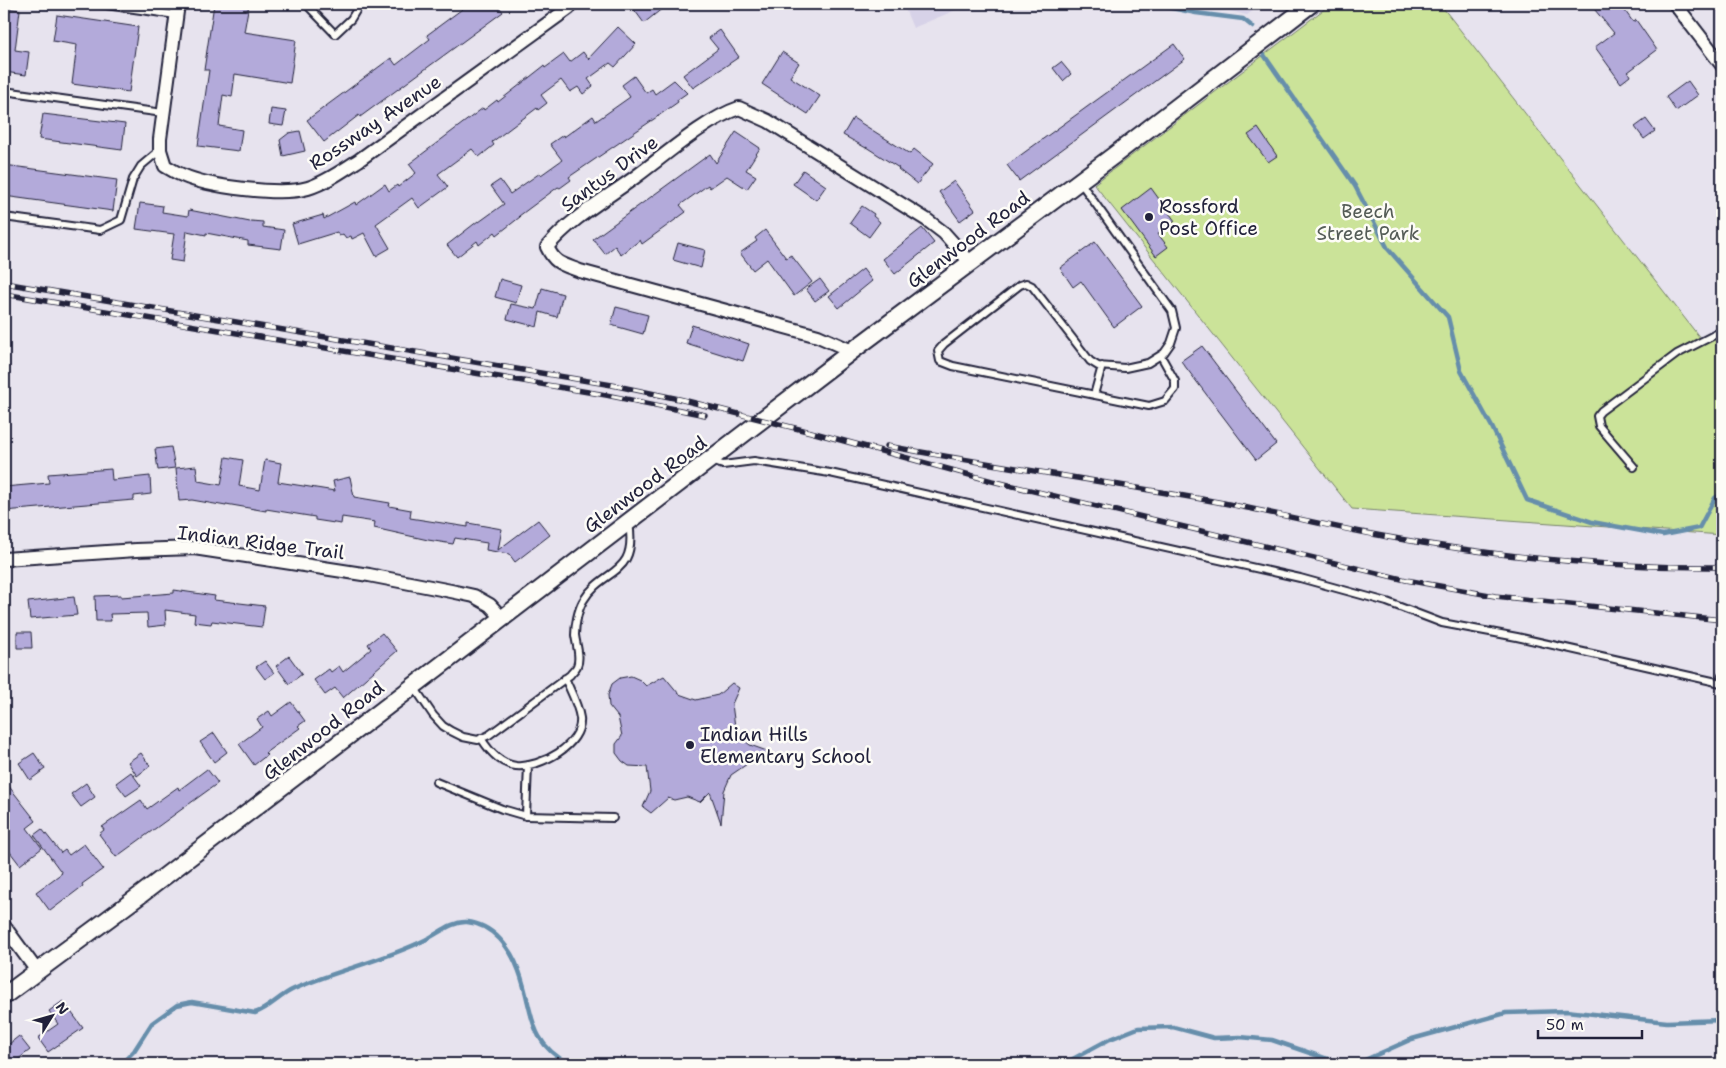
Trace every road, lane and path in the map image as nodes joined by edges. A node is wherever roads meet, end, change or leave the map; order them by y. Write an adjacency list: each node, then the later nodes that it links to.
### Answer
1 (99, 4): 7 (lane)
2 (306, 4): 3 (lane)
3 (360, 4)
4 (1311, 4): 12 (street, Glenwood Road)
5 (1675, 4): 8 (street)
6 (569, 8): 11 (street, Rossway Avenue)
7 (177, 9): 10 (street)
8 (1720, 58)
9 (4, 91): 10 (lane)
10 (163, 113): 11 (street)
11 (160, 150): 13 (lane)
12 (1079, 181): 14 (street, Glenwood Road); 17 (lane)
13 (4, 217)
14 (970, 262): 16 (street, Glenwood Road); 16 (street, Santus Drive)
15 (1722, 331): 21 (lane)
16 (852, 351): 20 (street, Glenwood Road)
17 (1161, 356): 18 (lane); 19 (lane)
18 (1102, 366): 19 (lane); 19 (lane)
19 (1094, 395)
20 (708, 460): 22 (street, Glenwood Road); 25 (lane)
21 (1634, 468)
22 (629, 521): 24 (street, Glenwood Road); 26 (lane)
23 (4, 559): 24 (street, Indian Ridge Trail)
24 (503, 618): 27 (street, Glenwood Road)
25 (1722, 676)
26 (565, 678): 28 (lane); 29 (lane)
27 (414, 686): 28 (lane); 34 (street, Glenwood Road)
28 (481, 738): 29 (lane)
29 (528, 765): 31 (lane)
30 (436, 782): 31 (lane)
31 (526, 816): 32 (lane)
32 (613, 818)
33 (4, 926): 34 (street)
34 (37, 971): 35 (street, Glenwood Road)
35 (4, 996)

